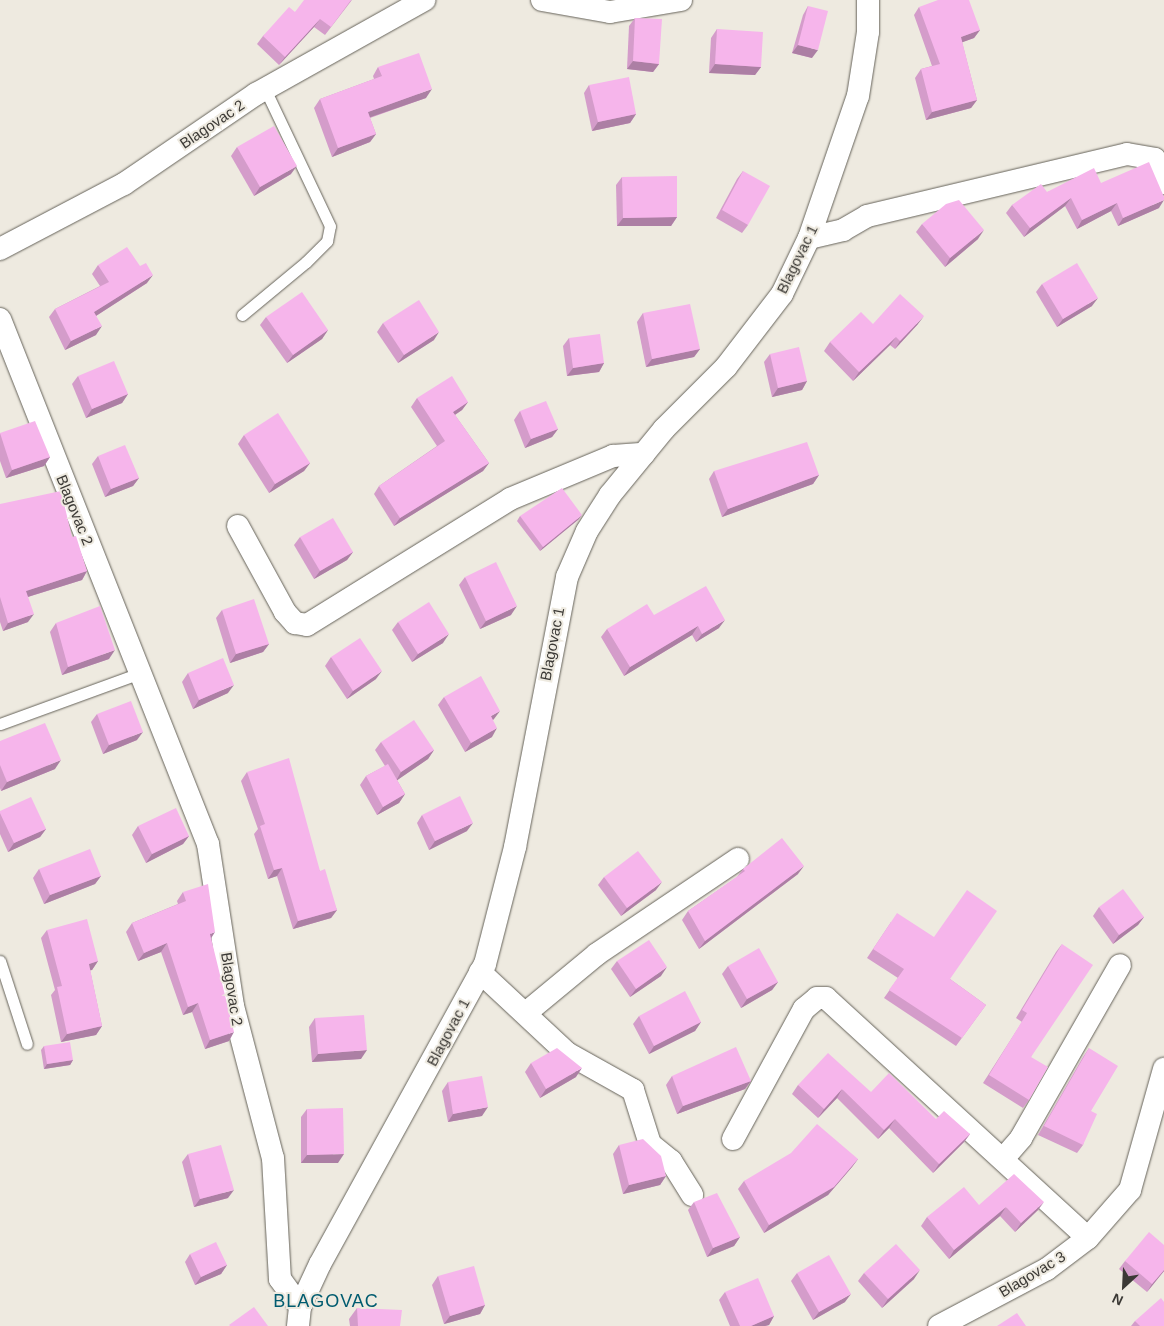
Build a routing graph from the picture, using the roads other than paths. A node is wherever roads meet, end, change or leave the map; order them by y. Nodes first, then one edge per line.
1 (424, 0) edge
2 (542, 0) edge
3 (681, 0) edge
4 (868, 0) edge
5 (265, 88) junction
6 (1159, 159) edge
7 (1164, 183) edge
8 (809, 238) junction
9 (0, 249) edge
10 (242, 316) dead end
11 (0, 319) edge
12 (644, 454) junction
13 (238, 526) dead end
14 (140, 673) junction
15 (0, 724) edge
16 (738, 859) dead end
17 (0, 961) edge
18 (1120, 965) dead end
19 (480, 972) junction
20 (527, 1012) junction
21 (27, 1044) dead end
22 (1164, 1069) edge
23 (733, 1139) dead end
24 (1003, 1159) junction
25 (692, 1195) dead end
26 (1088, 1238) junction
27 (299, 1317) edge
28 (939, 1326) edge

1 - 5 street, Blagovac 2
2 - 3 street
4 - 8 street, Blagovac 1
5 - 9 street, Blagovac 2
5 - 10 lane
6 - 7 street
6 - 8 street
8 - 12 street, Blagovac 1
11 - 14 street, Blagovac 2
12 - 13 street
12 - 19 street, Blagovac 1
14 - 15 lane
14 - 27 street, Blagovac 2
16 - 20 street
17 - 21 lane
18 - 24 street
19 - 20 street
19 - 27 street, Blagovac 1
20 - 25 street
22 - 26 street, Blagovac 3
23 - 24 street
24 - 26 street
26 - 28 street, Blagovac 3

